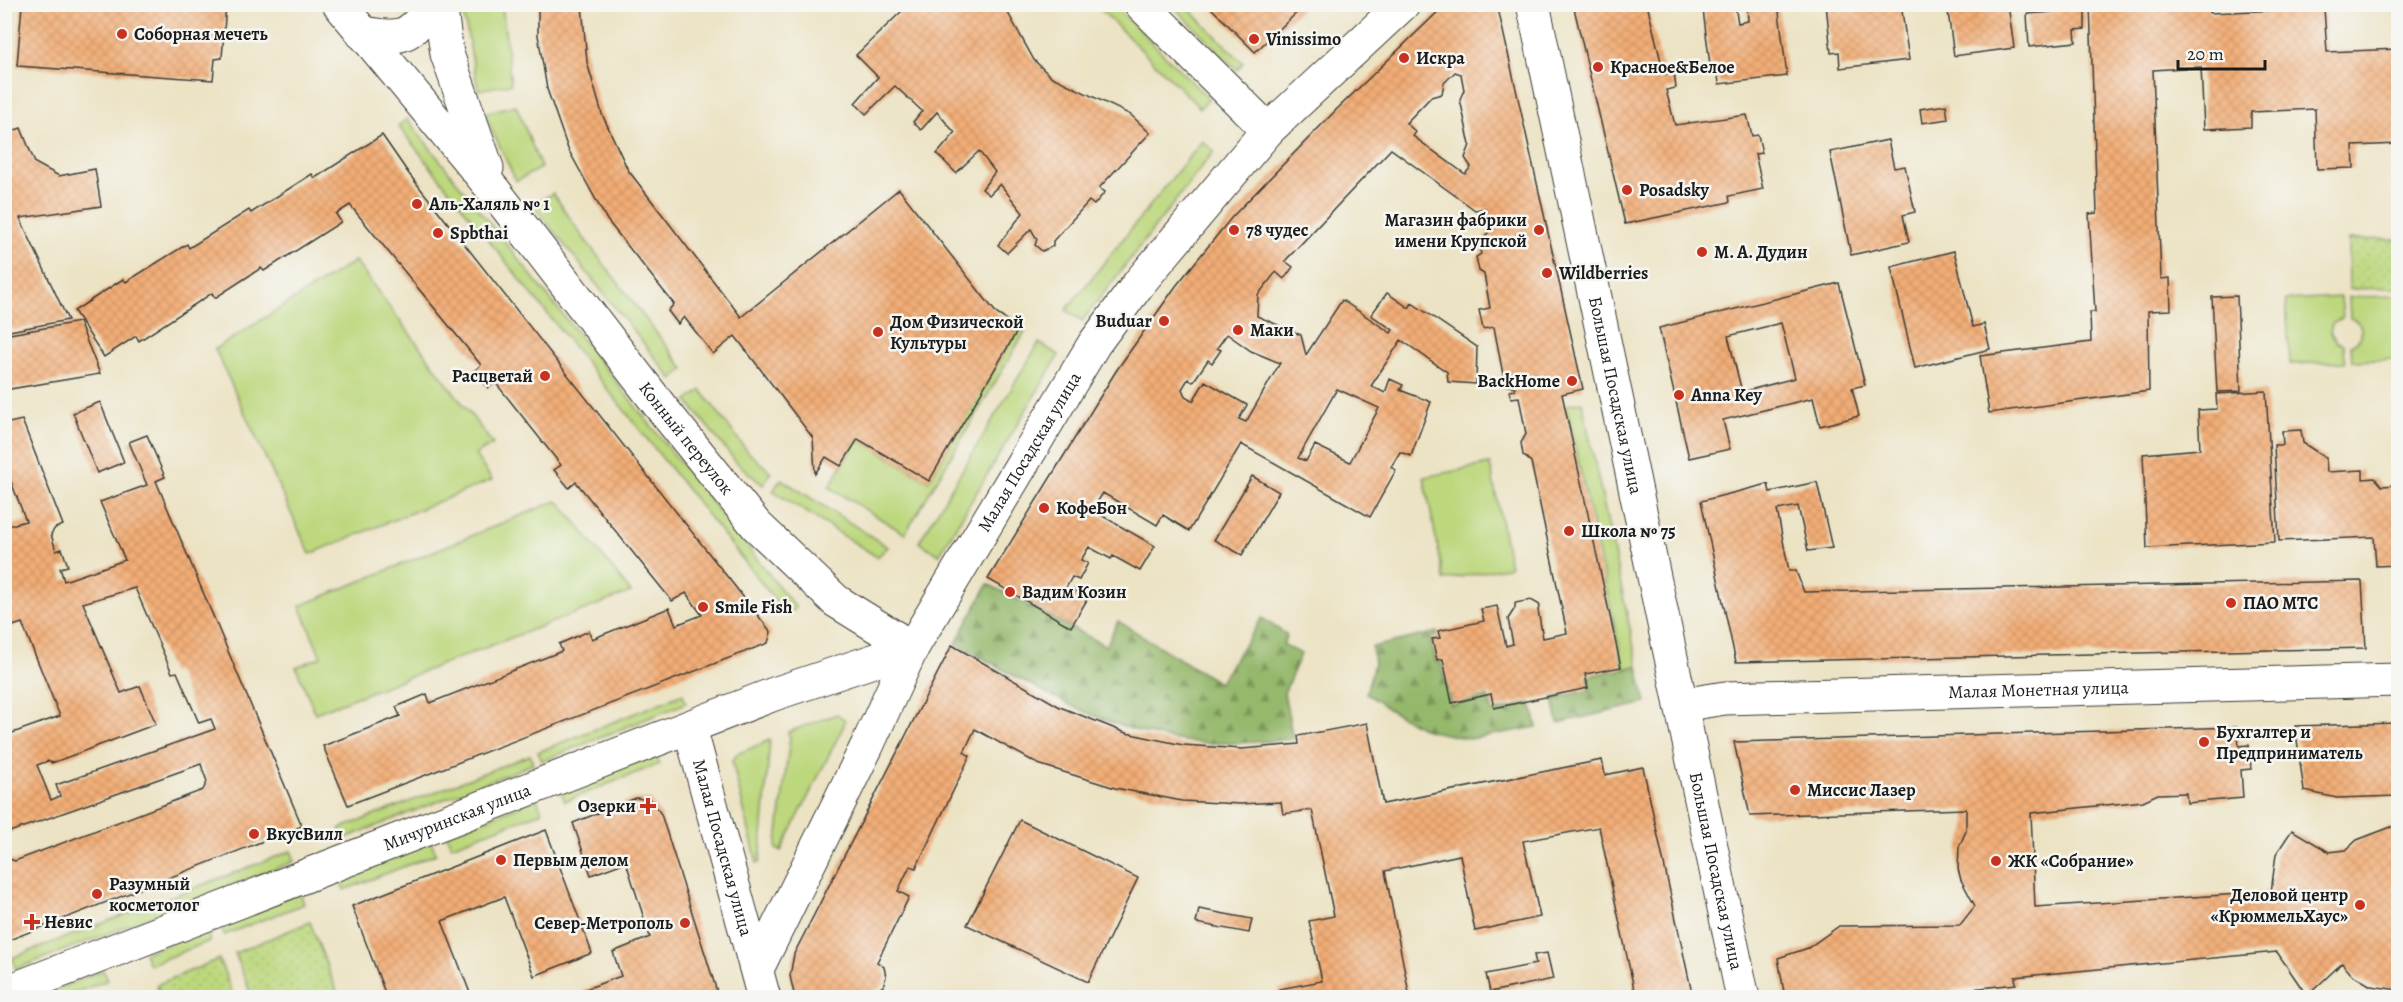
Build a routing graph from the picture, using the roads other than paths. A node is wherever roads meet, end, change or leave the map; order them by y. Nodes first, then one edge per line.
1 (339, 4) edge
2 (434, 4) edge
3 (440, 4) edge
4 (1141, 4) edge
5 (1403, 4) edge
6 (1533, 4) edge
7 (362, 33) junction
8 (1268, 130) junction
9 (496, 193) junction
10 (912, 648) junction
11 (2398, 680) edge
12 (1681, 705) junction
13 (690, 728) junction
14 (761, 983) edge
15 (4, 993) edge
16 (1743, 998) edge

1 - 7 street, Конный переулок
2 - 7 street
3 - 9 street, Конный переулок
4 - 8 street
5 - 8 street, Малая Посадская улица
6 - 12 street, Большая Посадская улица
7 - 9 street, Конный переулок
8 - 10 street, Малая Посадская улица
9 - 10 street, Конный переулок
10 - 13 street, Мичуринская улица
10 - 14 street, Малая Посадская улица
11 - 12 street, Малая Монетная улица
12 - 16 street, Большая Посадская улица
13 - 14 street, Малая Посадская улица
13 - 15 street, Мичуринская улица

